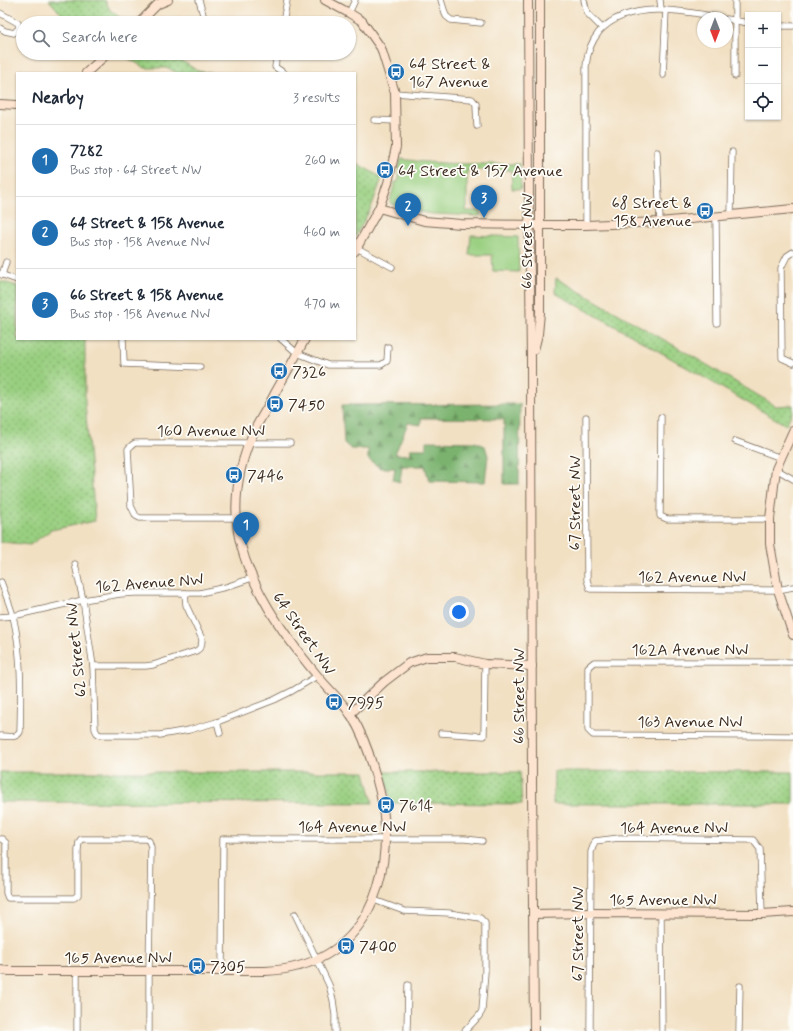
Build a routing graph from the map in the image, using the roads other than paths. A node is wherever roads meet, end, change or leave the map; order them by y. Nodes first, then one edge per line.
1 (168, 0) edge
2 (198, 0) edge
3 (288, 0) edge
4 (325, 0) edge
5 (355, 0) edge
6 (441, 0) edge
7 (528, 0) edge
8 (584, 0) edge
9 (660, 0) edge
10 (735, 0) edge
11 (157, 2) edge
12 (540, 2) edge
13 (664, 9) junction
14 (0, 13) edge
15 (348, 13) junction
16 (697, 14) edge
17 (145, 16) edge
18 (203, 16) edge
19 (285, 16) edge
20 (353, 16) edge
21 (356, 18) edge
22 (735, 21) junction
23 (16, 22) edge
24 (481, 23) dead end
25 (745, 23) edge
26 (781, 26) edge
27 (793, 26) edge
28 (0, 28) edge
29 (602, 28) junction
30 (16, 31) edge
31 (100, 60) edge
32 (276, 60) edge
33 (87, 72) edge
34 (282, 72) edge
35 (663, 76) dead end
36 (735, 76) dead end
37 (395, 93) junction
38 (0, 104) edge
39 (16, 105) edge
40 (374, 120) dead end
41 (396, 121) junction
42 (477, 126) dead end
43 (657, 152) dead end
44 (732, 152) dead end
45 (379, 208) junction
46 (793, 209) edge
47 (731, 215) junction
48 (716, 217) junction
49 (660, 222) junction
50 (530, 225) junction
51 (540, 225) junction
52 (586, 225) junction
53 (356, 250) edge
54 (793, 252) edge
55 (6, 262) dead end
56 (392, 267) dead end
57 (1, 274) edge
58 (16, 280) edge
59 (717, 323) dead end
60 (123, 340) edge
61 (282, 340) edge
62 (304, 340) edge
63 (388, 347) dead end
64 (297, 353) junction
65 (531, 360) junction
66 (793, 363) edge
67 (200, 367) dead end
68 (586, 417) dead end
69 (661, 417) dead end
70 (793, 431) edge
71 (735, 441) dead end
72 (249, 443) junction
73 (290, 443) dead end
74 (781, 458) junction
75 (776, 469) junction
76 (793, 479) edge
77 (237, 518) junction
78 (770, 519) junction
79 (75, 564) dead end
80 (252, 578) junction
81 (1, 582) dead end
82 (793, 587) edge
83 (590, 588) joint
84 (778, 590) junction
85 (184, 593) junction
86 (83, 600) junction
87 (13, 616) junction
88 (0, 617) edge
89 (793, 635) edge
90 (793, 662) edge
91 (485, 664) junction
92 (93, 666) junction
93 (532, 666) junction
94 (317, 676) junction
95 (350, 714) junction
96 (217, 722) junction
97 (588, 730) joint
98 (220, 733) dead end
99 (441, 733) dead end
100 (0, 736) edge
101 (793, 736) edge
102 (1, 839) edge
103 (384, 839) junction
104 (482, 841) dead end
105 (595, 842) joint
106 (374, 900) junction
107 (793, 912) edge
108 (590, 913) junction
109 (661, 913) junction
110 (295, 914) dead end
111 (533, 914) junction
112 (762, 914) junction
113 (348, 939) joint
114 (317, 960) junction
115 (0, 970) edge
116 (77, 971) junction
117 (222, 971) junction
118 (149, 972) junction
119 (408, 985) dead end
120 (740, 986) dead end
121 (591, 1030) edge
122 (77, 1031) edge
123 (149, 1031) edge
124 (335, 1031) edge
125 (407, 1031) edge
126 (465, 1031) edge
127 (534, 1031) edge
128 (662, 1031) edge
129 (738, 1031) edge

1 - 11 street
2 - 18 street
3 - 19 street
4 - 15 street
5 - 15 street
6 - 24 street
7 - 50 street, 66 Street NW
8 - 29 street
9 - 13 street
10 - 22 street
11 - 17 street
12 - 51 street, 66 Street NW
13 - 16 street
13 - 29 street
13 - 35 street
14 - 23 street
15 - 20 street
21 - 37 street
22 - 25 street
22 - 36 street
26 - 27 street
28 - 30 street
29 - 52 street
31 - 33 street
32 - 34 street
37 - 41 street
37 - 42 street
38 - 39 street
40 - 41 street
41 - 45 street
43 - 49 street
44 - 47 street
45 - 50 street
45 - 53 street
46 - 47 street
47 - 48 street
48 - 49 street
48 - 59 street
49 - 52 street
50 - 51 street
50 - 65 street, 66 Street NW
51 - 52 street
51 - 65 street, 66 Street NW
53 - 56 street
54 - 66 street
55 - 57 street
57 - 58 street
60 - 67 street
61 - 64 street
62 - 64 street, 64 Street NW
63 - 64 street
64 - 72 street, 64 Street NW
65 - 93 street, 66 Street NW
68 - 83 street, 67 Street NW
69 - 78 street
70 - 74 street
71 - 74 street
72 - 73 street, 160 Avenue NW
72 - 77 street, 64 Street NW
72 - 77 street, 160 Avenue NW
74 - 75 street
75 - 76 street
75 - 78 street
77 - 80 street, 64 Street NW
78 - 84 street
79 - 86 street, 62 Street NW
80 - 85 street, 162 Avenue NW
80 - 94 street, 64 Street NW
81 - 87 street
82 - 84 street, 162 Avenue NW
83 - 84 street, 162 Avenue NW
84 - 89 street
85 - 86 street, 162 Avenue NW
85 - 92 street
86 - 87 street, 162 Avenue NW
86 - 92 street, 62 Street NW
87 - 88 street, 162 Avenue NW
87 - 100 street
90 - 97 street, 162A Avenue NW
91 - 93 street
91 - 95 street
91 - 99 street
92 - 96 street, 62 Street NW
93 - 111 street, 66 Street NW
94 - 95 street, 64 Street NW
94 - 96 street
95 - 103 street, 64 Street NW
96 - 98 street
97 - 101 street, 163 Avenue NW
102 - 118 street
103 - 104 street, 164 Avenue NW
103 - 106 street, 64 Street NW
103 - 117 street, 164 Avenue NW
105 - 108 street, 67 Street NW
105 - 112 street, 164 Avenue NW
106 - 113 street, 64 Street NW
106 - 126 street
107 - 112 street, 165 Avenue NW
108 - 109 street, 165 Avenue NW
108 - 111 street, 165 Avenue NW
108 - 121 street, 67 Street NW
109 - 112 street, 165 Avenue NW
109 - 128 street
110 - 114 street
111 - 127 street, 66 Street NW
113 - 114 street, 165 Avenue NW
114 - 117 street, 165 Avenue NW
114 - 124 street
115 - 116 street, 165 Avenue NW
116 - 118 street, 165 Avenue NW
116 - 122 street
117 - 118 street, 165 Avenue NW
118 - 123 street
119 - 125 street
120 - 129 street

